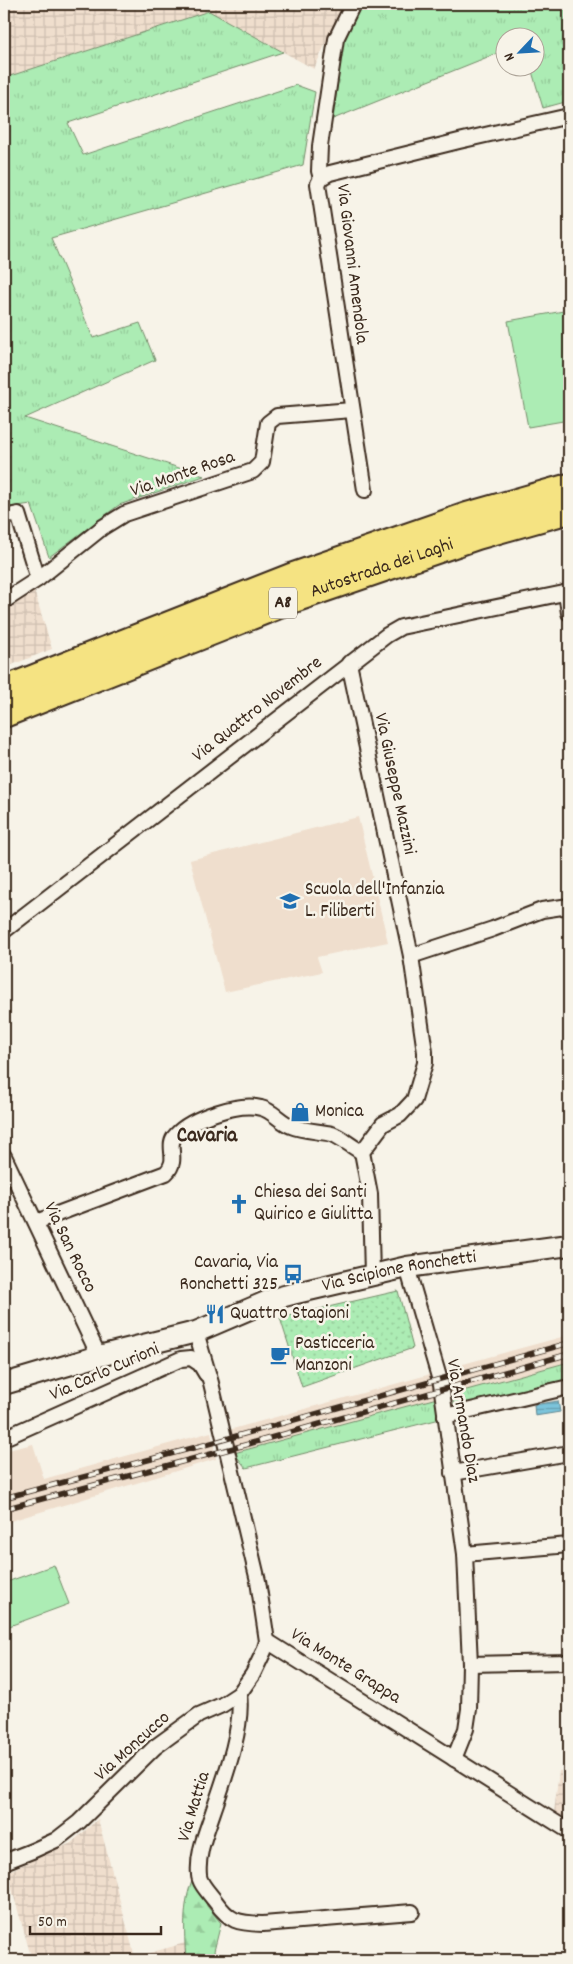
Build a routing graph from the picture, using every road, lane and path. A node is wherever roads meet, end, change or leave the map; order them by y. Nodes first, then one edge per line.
1 (353, 4) edge
2 (569, 116) edge
3 (321, 178) junction
4 (352, 410) junction
5 (569, 487) edge
6 (365, 490) dead end
7 (569, 510) edge
8 (4, 517) edge
9 (38, 579) junction
10 (568, 592) edge
11 (4, 601) edge
12 (569, 613) edge
13 (349, 663) junction
14 (4, 690) edge
15 (4, 714) edge
16 (569, 906) edge
17 (4, 931) edge
18 (411, 956) junction
19 (362, 1152) junction
20 (4, 1156) edge
21 (36, 1222) junction
22 (569, 1245) edge
23 (407, 1266) junction
24 (372, 1276) junction
25 (196, 1332) junction
26 (99, 1356) junction
27 (211, 1383) junction
28 (4, 1384) edge
29 (569, 1387) edge
30 (445, 1416) junction
31 (4, 1438) edge
32 (569, 1453) edge
33 (453, 1473) junction
34 (569, 1545) edge
35 (465, 1554) junction
36 (267, 1641) junction
37 (569, 1662) edge
38 (470, 1664) junction
39 (239, 1694) junction
40 (454, 1759) junction
41 (569, 1831) edge
42 (4, 1862) edge
43 (412, 1912) dead end

1 - 3 street
2 - 3 street, Via Giovanni Amendola
3 - 4 street, Via Giovanni Amendola
4 - 6 street, Via Giovanni Amendola
4 - 9 street, Via Monte Rosa
5 - 14 highway, Autostrada dei Laghi / A8
7 - 15 highway, Autostrada dei Laghi / A8
8 - 9 street
9 - 11 street, Via Monte Rosa
10 - 12 street
10 - 13 street, Via Quattro Novembre
13 - 17 street, Via Quattro Novembre
13 - 18 street, Via Giuseppe Mazzini
16 - 18 street
18 - 19 street, Via Giuseppe Mazzini
19 - 21 street
19 - 24 street
20 - 21 street, Via San Rocco
21 - 26 street, Via San Rocco
22 - 23 main road, Via Scipione Ronchetti
23 - 24 main road, Via Scipione Ronchetti
23 - 30 street, Via Armando Diaz
24 - 25 main road, Via Scipione Ronchetti
25 - 26 main road, Via Scipione Ronchetti
25 - 27 street, Via Monte Grappa
26 - 28 main road, Via Scipione Ronchetti
27 - 31 street, Via Carlo Curioni
27 - 36 street, Via Monte Grappa
29 - 30 street
30 - 33 street, Via Armando Diaz
32 - 33 street
33 - 35 street, Via Armando Diaz
34 - 35 street
35 - 38 street, Via Armando Diaz
36 - 39 street, Via Moncucco
36 - 40 street, Via Monte Grappa
37 - 38 street
38 - 40 street, Via Armando Diaz
39 - 42 street, Via Moncucco
39 - 43 street, Via Mattia
40 - 41 street, Via Monte Grappa

